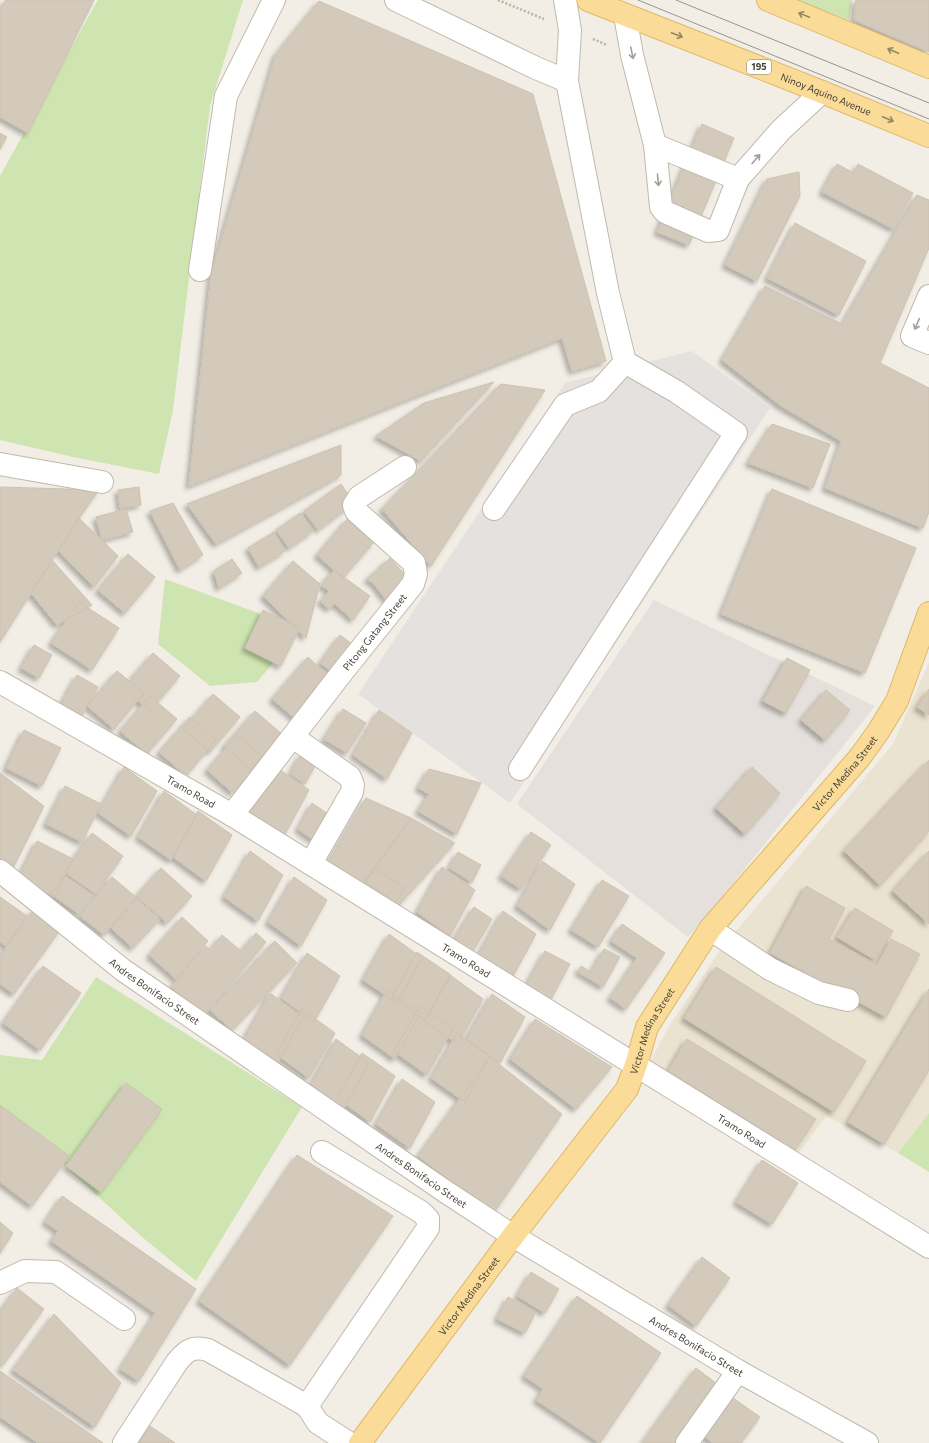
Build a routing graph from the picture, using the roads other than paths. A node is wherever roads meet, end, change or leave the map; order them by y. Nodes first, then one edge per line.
1 (274, 0) edge
2 (396, 0) edge
3 (565, 0) edge
4 (588, 0) edge
5 (768, 0) edge
6 (625, 15) junction
7 (929, 67) edge
8 (567, 81) junction
9 (822, 92) junction
10 (929, 136) edge
11 (656, 145) junction
12 (738, 179) junction
13 (200, 270) dead end
14 (929, 296) edge
15 (929, 343) edge
16 (625, 362) junction
17 (0, 464) edge
18 (405, 467) dead end
19 (102, 482) dead end
20 (494, 509) dead end
21 (929, 613) edge
22 (0, 682) edge
23 (293, 737) junction
24 (520, 769) dead end
25 (232, 815) junction
26 (311, 863) junction
27 (0, 871) edge
28 (710, 929) junction
29 (848, 1000) dead end
30 (636, 1065) junction
31 (322, 1152) dead end
32 (513, 1236) junction
33 (929, 1247) edge
34 (0, 1283) edge
35 (124, 1319) dead end
36 (738, 1371) junction
37 (307, 1406) junction
38 (124, 1443) edge
39 (349, 1443) edge
40 (360, 1443) edge
41 (688, 1443) edge
42 (867, 1443) edge

1 - 13 street
2 - 8 street
3 - 8 street
4 - 6 main road, Ninoy Aquino Avenue / 195
7 -> 5 main road
6 -> 9 main road, Ninoy Aquino Avenue / 195
6 -> 11 street
8 - 16 street
9 -> 10 main road, Ninoy Aquino Avenue / 195
12 -> 9 street
11 - 12 street
11 -> 12 street
14 -> 15 street
16 - 20 street
16 - 24 street
17 - 19 street
18 - 23 street, Pitong Gatang Street
21 - 28 main road, Victor Medina Street
22 - 25 street, Tramo Road
23 - 25 street, Pitong Gatang Street
23 - 26 street
25 - 26 street, Tramo Road
26 - 30 street, Tramo Road
27 - 32 street, Andres Bonifacio Street
28 - 29 street
28 - 30 main road, Victor Medina Street
30 - 32 main road, Victor Medina Street
30 - 33 street, Tramo Road
31 - 37 street
32 - 36 street, Andres Bonifacio Street
32 - 40 main road, Victor Medina Street
34 - 35 street
36 - 41 street
36 - 42 street, Andres Bonifacio Street
37 - 38 street
37 - 39 street

